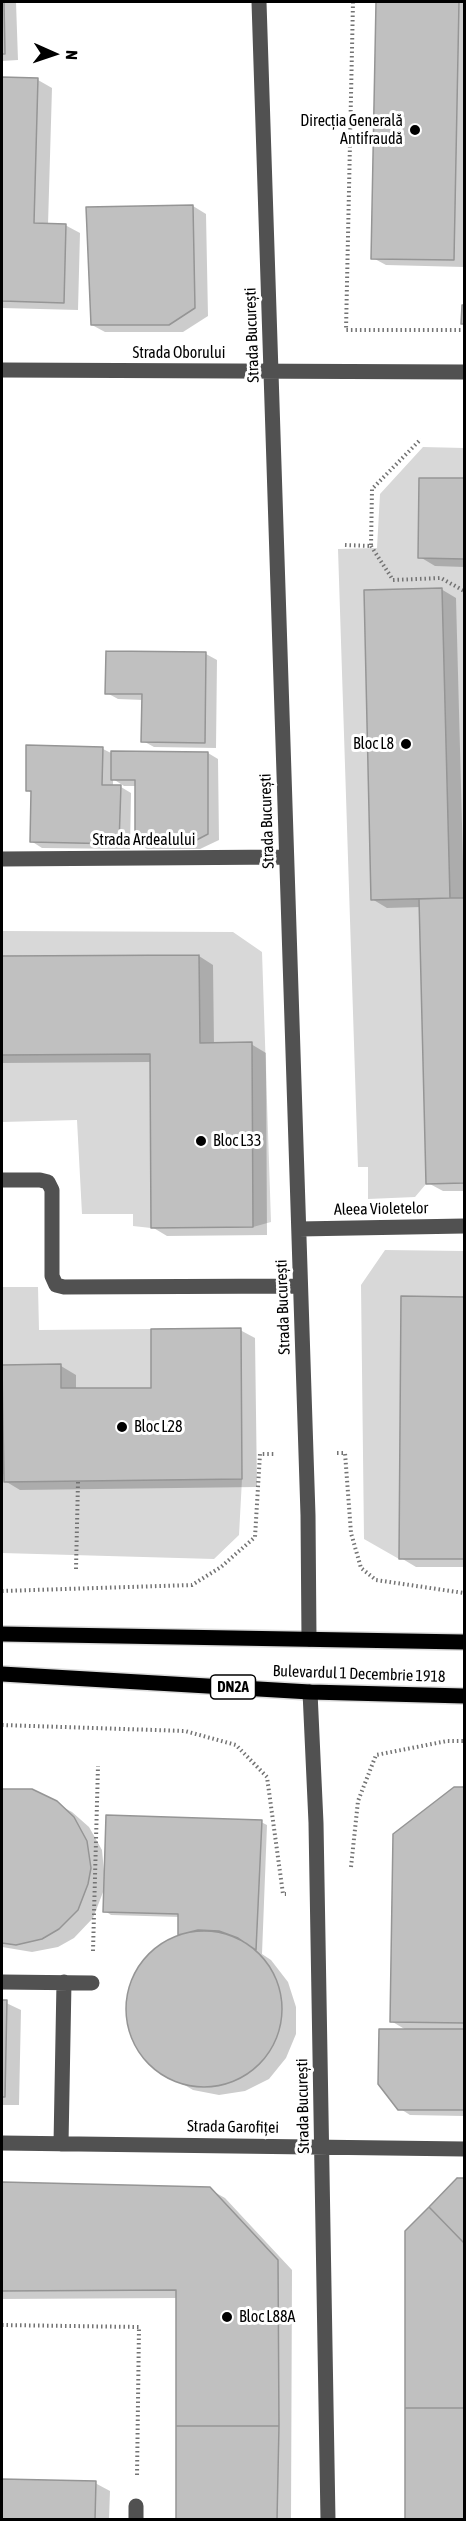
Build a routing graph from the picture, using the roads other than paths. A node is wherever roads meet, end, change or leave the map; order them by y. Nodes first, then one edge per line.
1 (259, 2) edge
2 (2, 370) edge
3 (271, 371) junction
4 (465, 372) edge
5 (286, 857) junction
6 (2, 860) edge
7 (2, 1180) edge
8 (465, 1226) edge
9 (299, 1228) junction
10 (300, 1286) junction
11 (4, 1634) edge
12 (309, 1639) junction
13 (465, 1642) edge
14 (2, 1674) edge
15 (310, 1692) junction
16 (465, 1696) edge
17 (2, 1982) edge
18 (64, 1982) junction
19 (92, 1983) road end
20 (2, 2143) edge
21 (61, 2144) junction
22 (321, 2146) junction
23 (465, 2149) edge
24 (328, 2520) edge

1 - 3 street, Strada București
2 - 3 street, Strada Oborului
3 - 4 street, Strada Oborului
3 - 5 street, Strada București
5 - 6 street, Strada Ardealului
5 - 9 street, Strada București
7 - 10 street
8 - 9 street, Aleea Violetelor
9 - 10 street, Strada București
10 - 12 street, Strada București
11 - 12 main road, Bulevardul 1 Decembrie 1918
12 - 13 main road, Bulevardul 1 Decembrie 1918
14 - 15 main road, Bulevardul 1 Decembrie 1918 / DN2A
15 - 16 main road, Bulevardul 1 Decembrie 1918 / DN2A
15 - 22 street, Strada București
17 - 18 street
18 - 19 street
18 - 21 street
20 - 21 street, Strada Garofiței
21 - 22 street, Strada Garofiței
22 - 23 street, Strada Garofiței
22 - 24 street, Strada București

